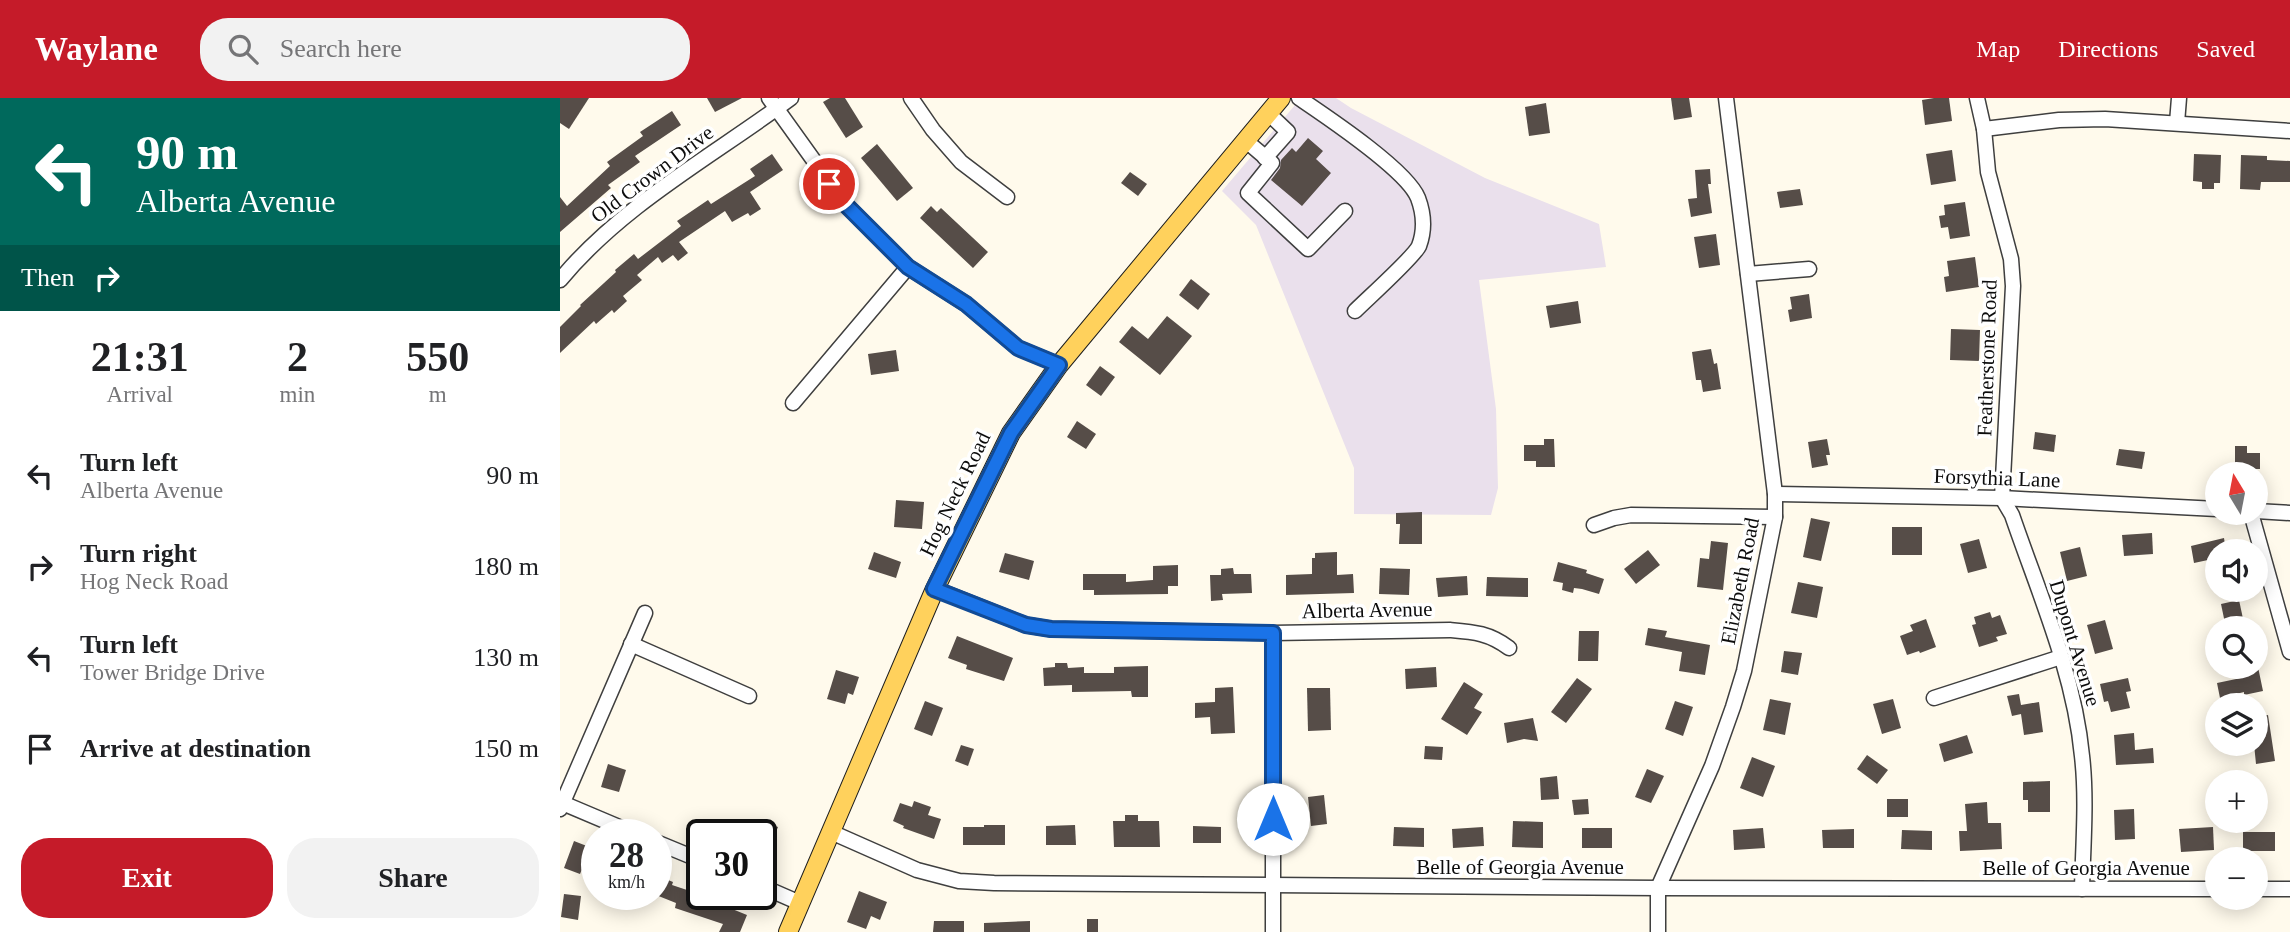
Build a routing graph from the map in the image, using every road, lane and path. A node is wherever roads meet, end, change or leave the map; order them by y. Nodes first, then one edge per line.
1 (791, 98) edge
2 (911, 98) edge
3 (1281, 98) edge
4 (1299, 98) edge
5 (1726, 98) edge
6 (1977, 98) edge
7 (2179, 98) edge
8 (773, 104) edge
9 (1268, 113) junction
10 (2177, 123) junction
11 (1984, 129) junction
12 (2290, 131) edge
13 (1245, 140) junction
14 (1265, 158) junction
15 (1007, 197) dead end
16 (1345, 211) dead end
17 (908, 267) junction
18 (1809, 269) dead end
19 (1748, 274) junction
20 (560, 279) edge
21 (1355, 311) dead end
22 (1059, 365) junction
23 (793, 403) dead end
24 (1775, 494) junction
25 (2002, 498) junction
26 (2205, 508) edge
27 (2268, 512) edge
28 (2290, 513) edge
29 (1775, 517) junction
30 (1594, 525) dead end
31 (2254, 525) edge
32 (934, 589) junction
33 (645, 613) dead end
34 (1273, 633) junction
35 (631, 645) junction
36 (1509, 648) dead end
37 (2290, 652) edge
38 (2061, 657) junction
39 (749, 696) dead end
40 (1934, 698) dead end
41 (561, 805) edge
42 (597, 819) edge
43 (831, 832) junction
44 (1273, 886) junction
45 (1658, 888) junction
46 (2082, 889) junction
47 (2205, 889) edge
48 (2268, 889) edge
49 (2290, 889) edge
50 (777, 893) edge
51 (800, 903) junction
52 (788, 932) edge
53 (1273, 932) edge
54 (1658, 932) edge

1 - 8 street, Old Crown Drive
2 - 15 street
3 - 9 main road, Hog Neck Road
4 - 21 street
5 - 19 street, Elizabeth Road
6 - 11 street, Featherstone Road
7 - 10 street
8 - 17 street
8 - 20 street, Old Crown Drive
9 - 13 main road, Hog Neck Road
9 - 14 street
10 - 11 street
10 - 12 street
11 - 25 street, Featherstone Road
13 - 14 street
13 - 22 main road, Hog Neck Road
14 - 16 street
17 - 22 street
17 - 23 street
18 - 19 street
19 - 24 street, Elizabeth Road
22 - 32 main road, Hog Neck Road
24 - 25 street, Forsythia Lane
24 - 29 street, Elizabeth Road
25 - 26 street, Forsythia Lane
25 - 38 street, Dupont Avenue
27 - 28 street
29 - 30 street
29 - 45 street, Elizabeth Road
31 - 37 street
32 - 34 street, Alberta Avenue
32 - 43 main road, Hog Neck Road
33 - 35 street
34 - 36 street, Alberta Avenue
34 - 44 street
35 - 39 street
35 - 41 street
38 - 40 street
38 - 46 street, Dupont Avenue
41 - 42 street
43 - 44 street, Belle of Georgia Avenue
43 - 51 main road, Hog Neck Road
44 - 45 street, Belle of Georgia Avenue
44 - 53 street
45 - 46 street, Belle of Georgia Avenue
45 - 54 street, Elizabeth Road
46 - 47 street, Belle of Georgia Avenue
48 - 49 street
50 - 51 street
51 - 52 main road, Hog Neck Road

